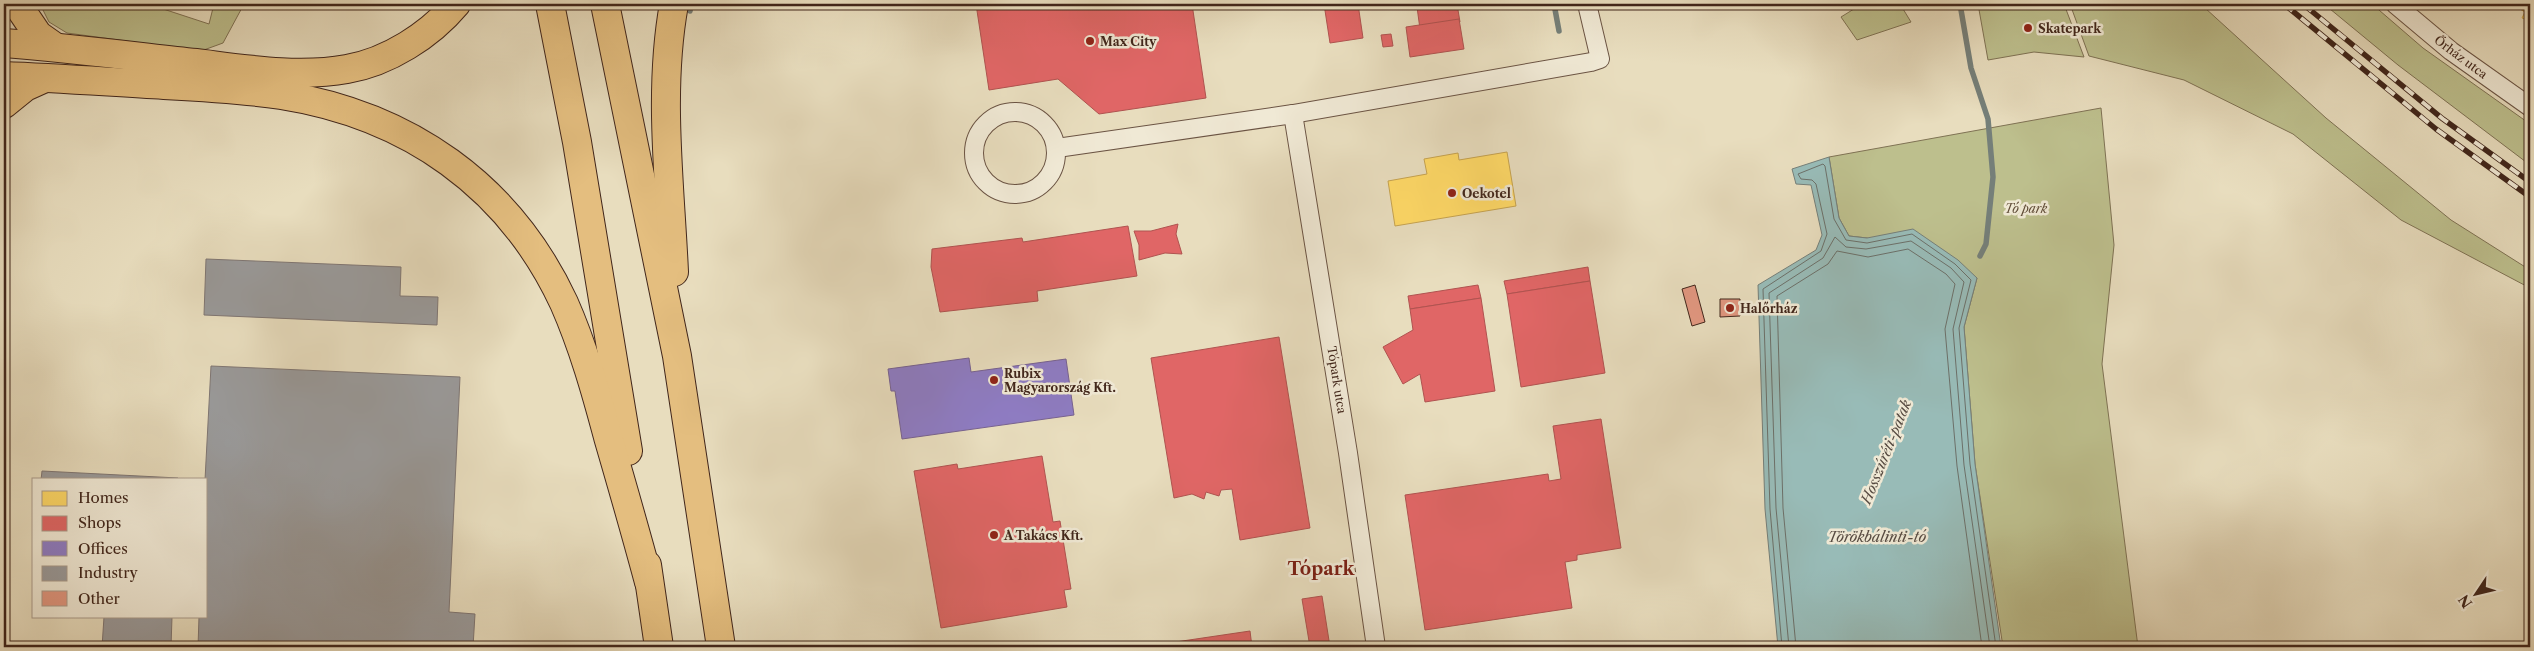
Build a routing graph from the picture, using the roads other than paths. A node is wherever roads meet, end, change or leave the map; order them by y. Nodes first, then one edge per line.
1 (17, 4) edge
2 (456, 4) edge
3 (550, 4) edge
4 (605, 4) edge
5 (674, 4) edge
6 (1587, 4) edge
7 (2395, 4) edge
8 (4, 43) edge
9 (55, 47) junction
10 (4, 76) edge
11 (45, 78) junction
12 (4, 104) edge
13 (2530, 107) edge
14 (1294, 114) junction
15 (1057, 148) junction
16 (677, 356) junction
17 (650, 582) junction
18 (659, 647) edge
19 (721, 647) edge
20 (1376, 647) edge

1 - 9 highway
2 - 9 highway
3 - 17 highway
4 - 16 highway
5 - 16 highway
6 - 14 street
7 - 13 street, Őrház utca
8 - 9 highway
10 - 11 highway
11 - 12 highway
11 - 17 highway
14 - 15 street
14 - 20 street, Tópark utca
15 - 15 street
16 - 19 highway
17 - 18 highway

